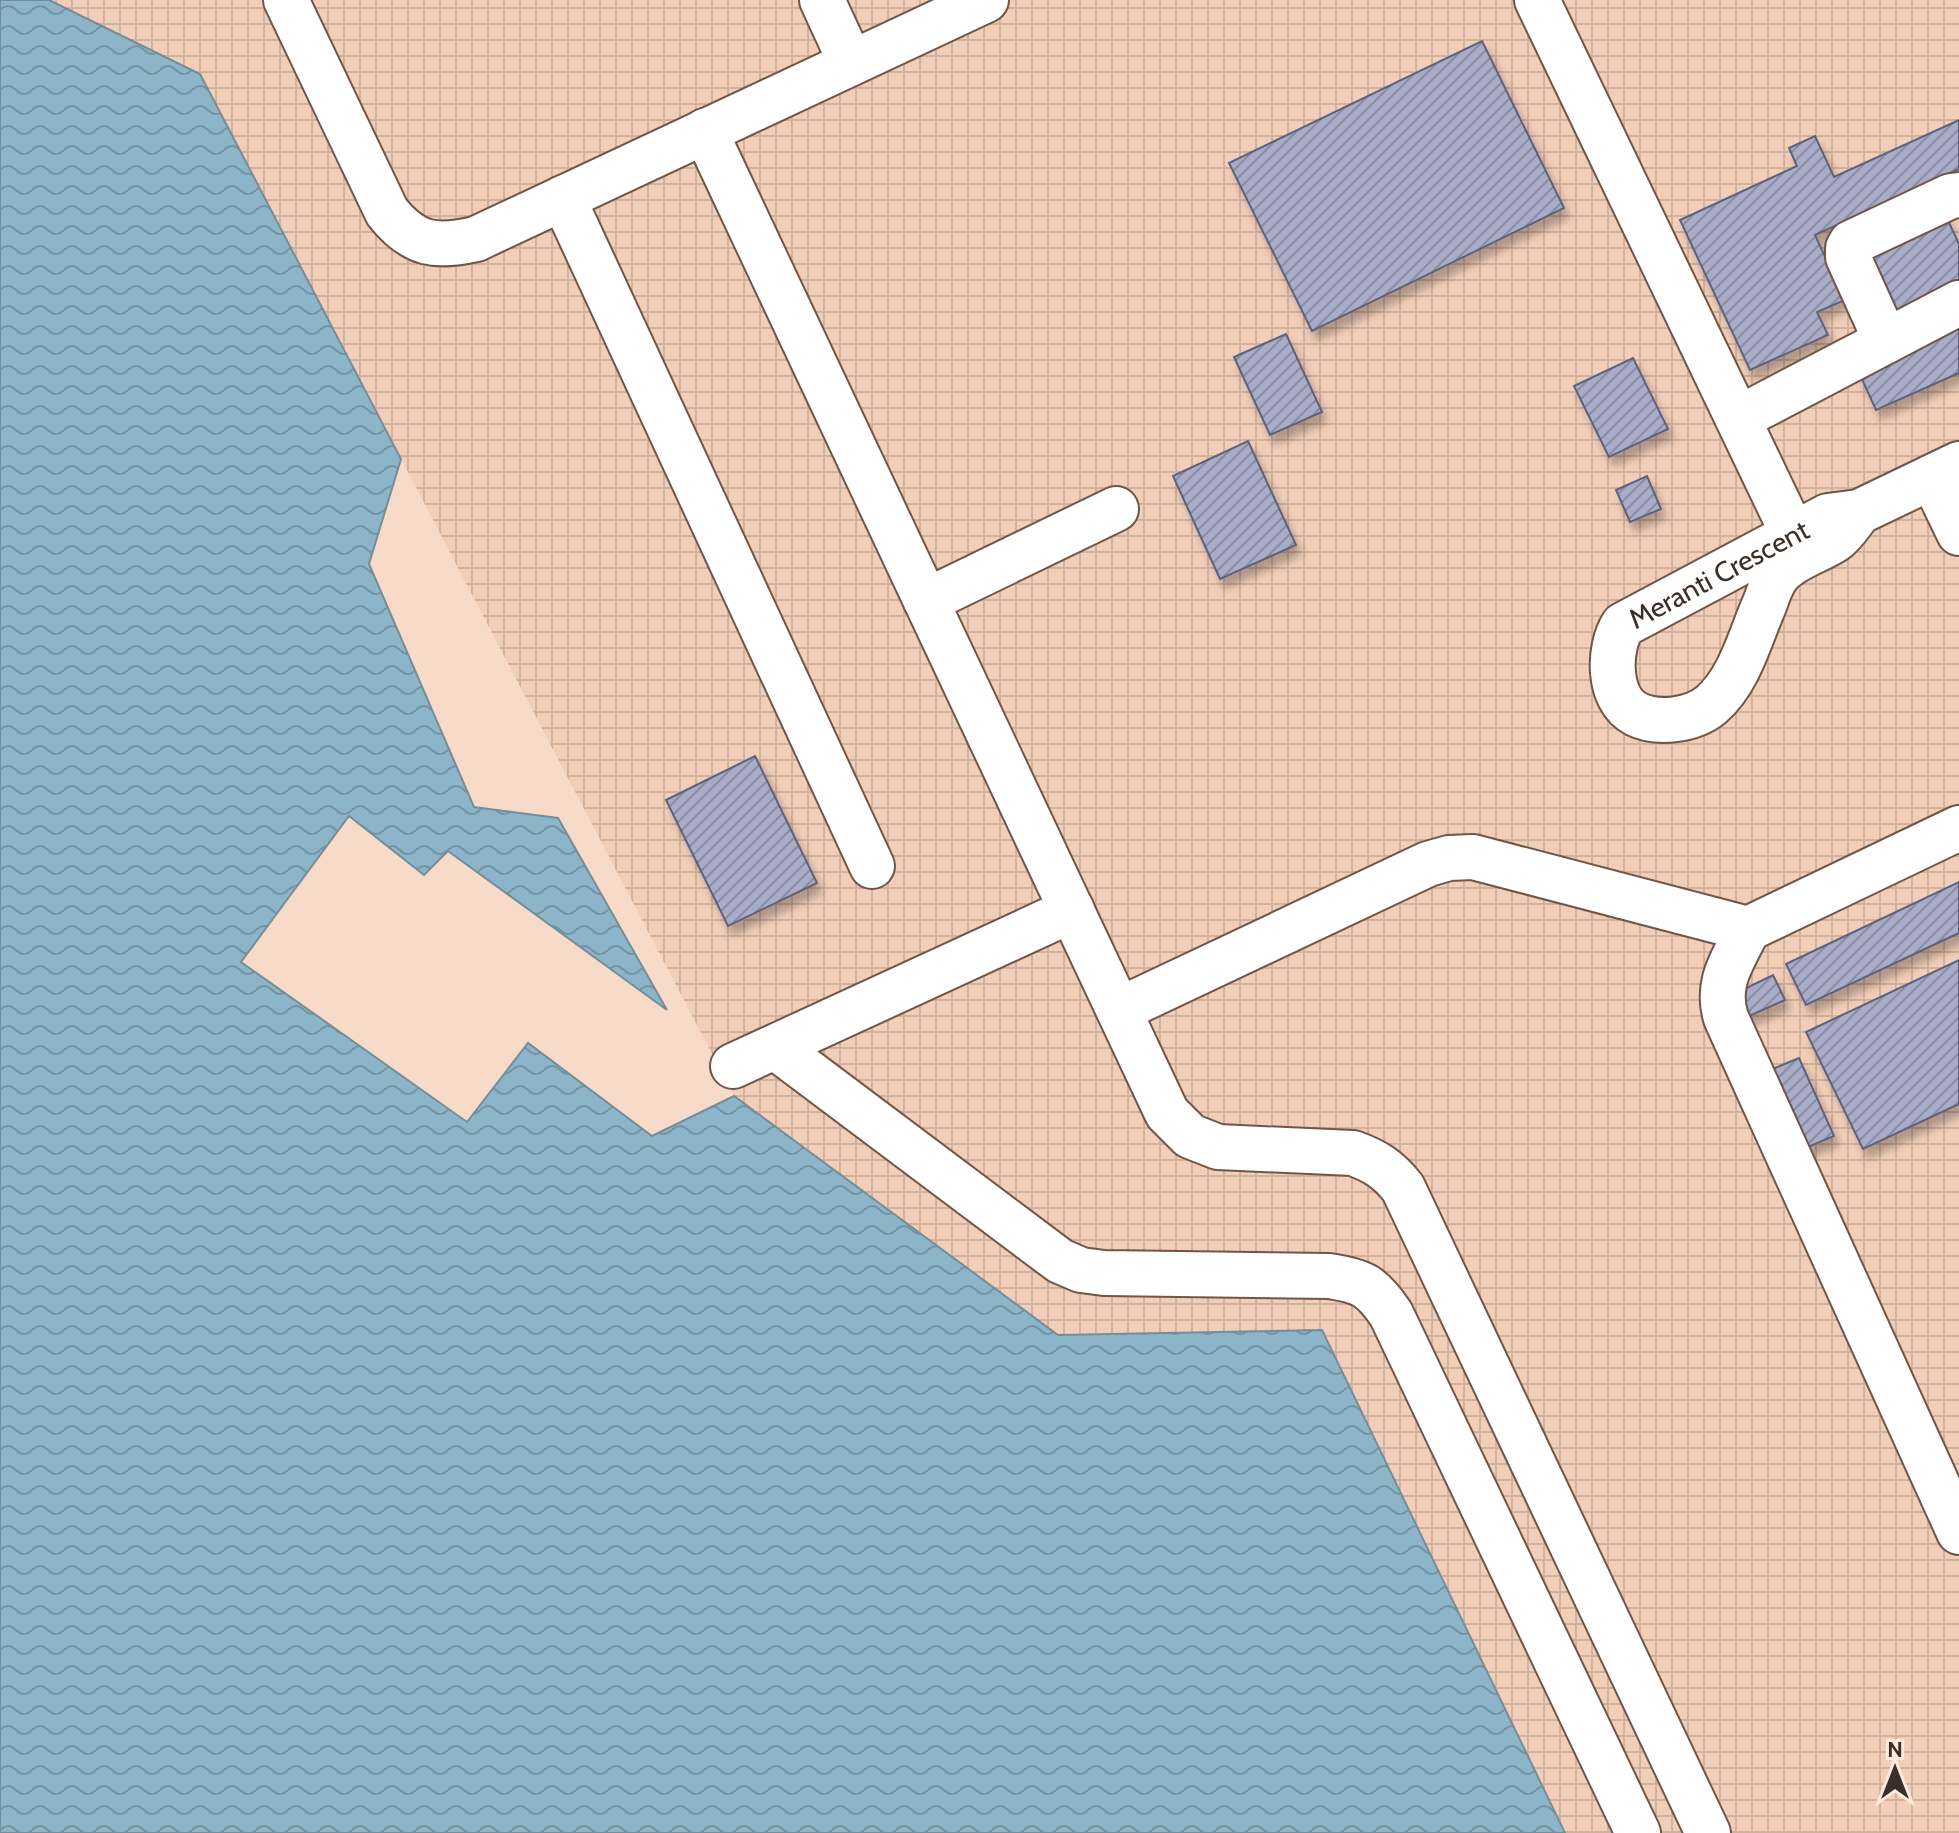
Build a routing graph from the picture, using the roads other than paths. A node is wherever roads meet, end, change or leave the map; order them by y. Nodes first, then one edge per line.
1 (286, 0) edge
2 (822, 0) edge
3 (986, 0) edge
4 (1537, 0) edge
5 (851, 63) junction
6 (705, 131) junction
7 (1959, 195) edge
8 (563, 198) junction
9 (1959, 303) edge
10 (1886, 341) junction
11 (1739, 418) junction
12 (1945, 470) edge
13 (1116, 509) dead end
14 (1859, 512) junction
15 (1959, 533) edge
16 (1793, 534) junction
17 (926, 601) junction
18 (1959, 828) edge
19 (872, 866) dead end
20 (1072, 910) junction
21 (1748, 929) junction
22 (1119, 1010) junction
23 (775, 1047) junction
24 (733, 1066) dead end
25 (1959, 1532) edge
26 (1638, 1833) edge
27 (1708, 1833) edge

1 - 8 street
2 - 5 street
3 - 5 street
4 - 11 street
5 - 6 street
6 - 8 street
6 - 17 street
7 - 10 street
8 - 19 street
9 - 10 street
10 - 11 street
11 - 16 street
12 - 14 street, Meranti Crescent
12 - 15 street
13 - 17 street
14 - 16 street, Meranti Crescent
14 - 16 street, Meranti Crescent
17 - 20 street
18 - 21 street
20 - 22 street
20 - 23 street
21 - 22 street
21 - 25 street
22 - 27 street
23 - 24 street
23 - 26 street

